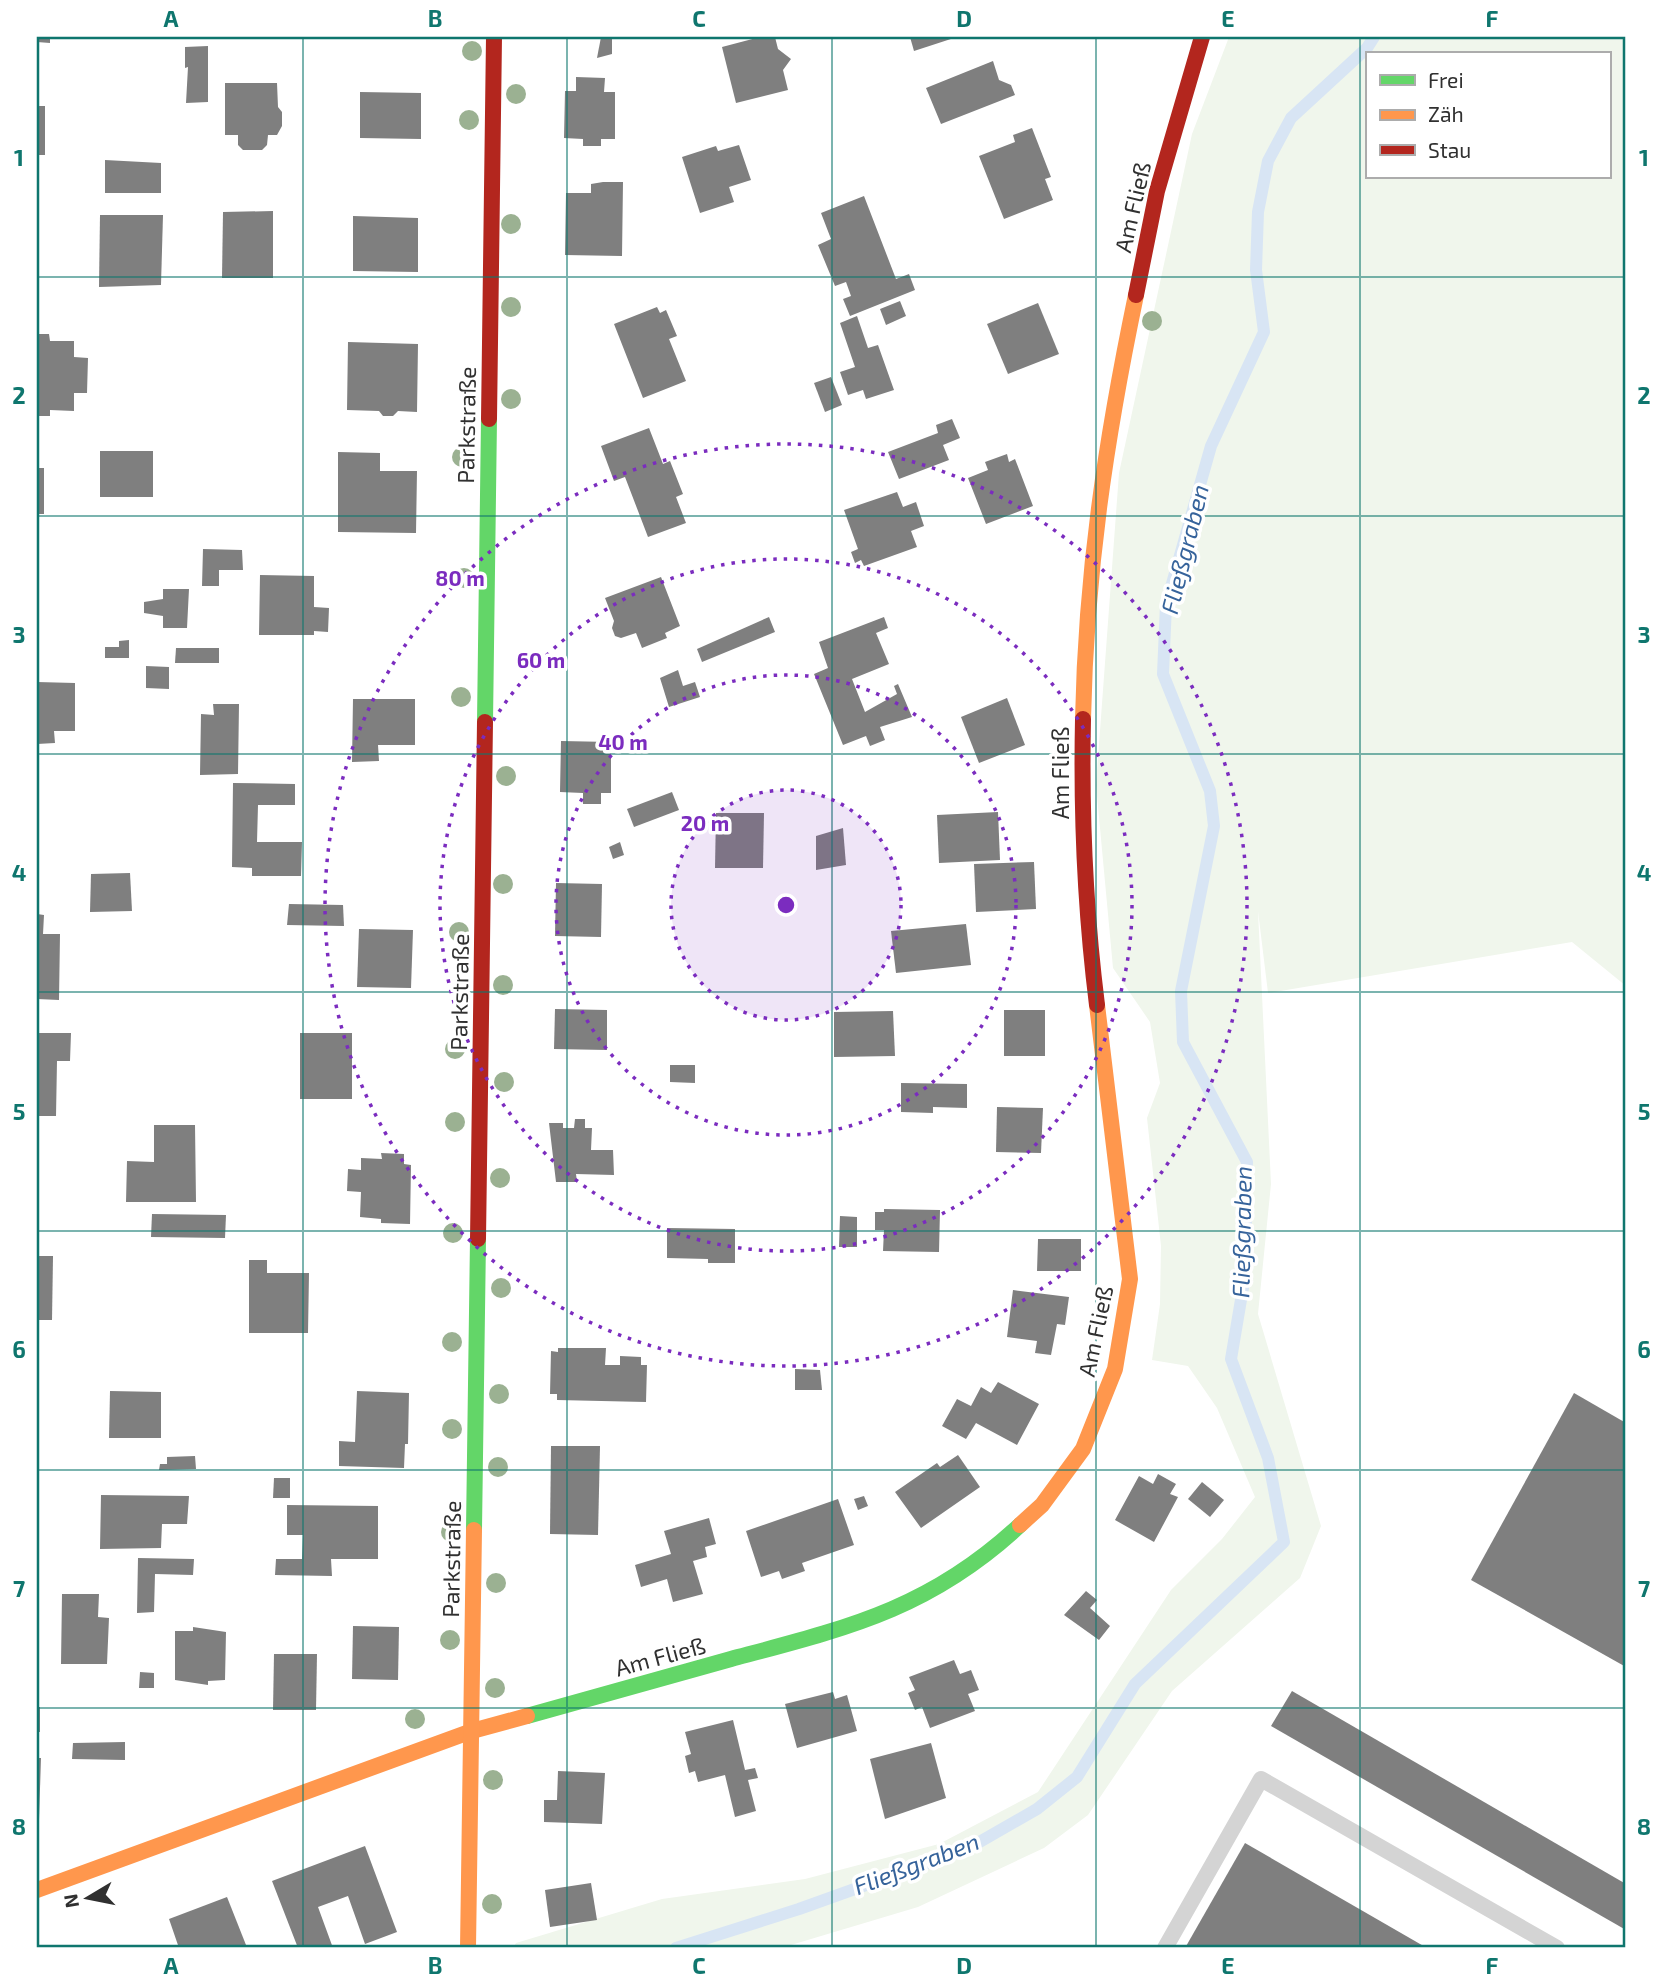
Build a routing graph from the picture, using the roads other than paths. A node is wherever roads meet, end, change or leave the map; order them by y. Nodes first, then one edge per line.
1 (494, 37) edge
2 (1202, 37) edge
3 (472, 1731) junction
4 (37, 1890) edge
5 (468, 1948) edge
6 (1165, 1948) edge
7 (1557, 1948) edge

1 - 3 street, Parkstraße
2 - 3 street, Am Fließ
3 - 4 street, Am Fließ
3 - 5 street, Parkstraße
6 - 7 lane

